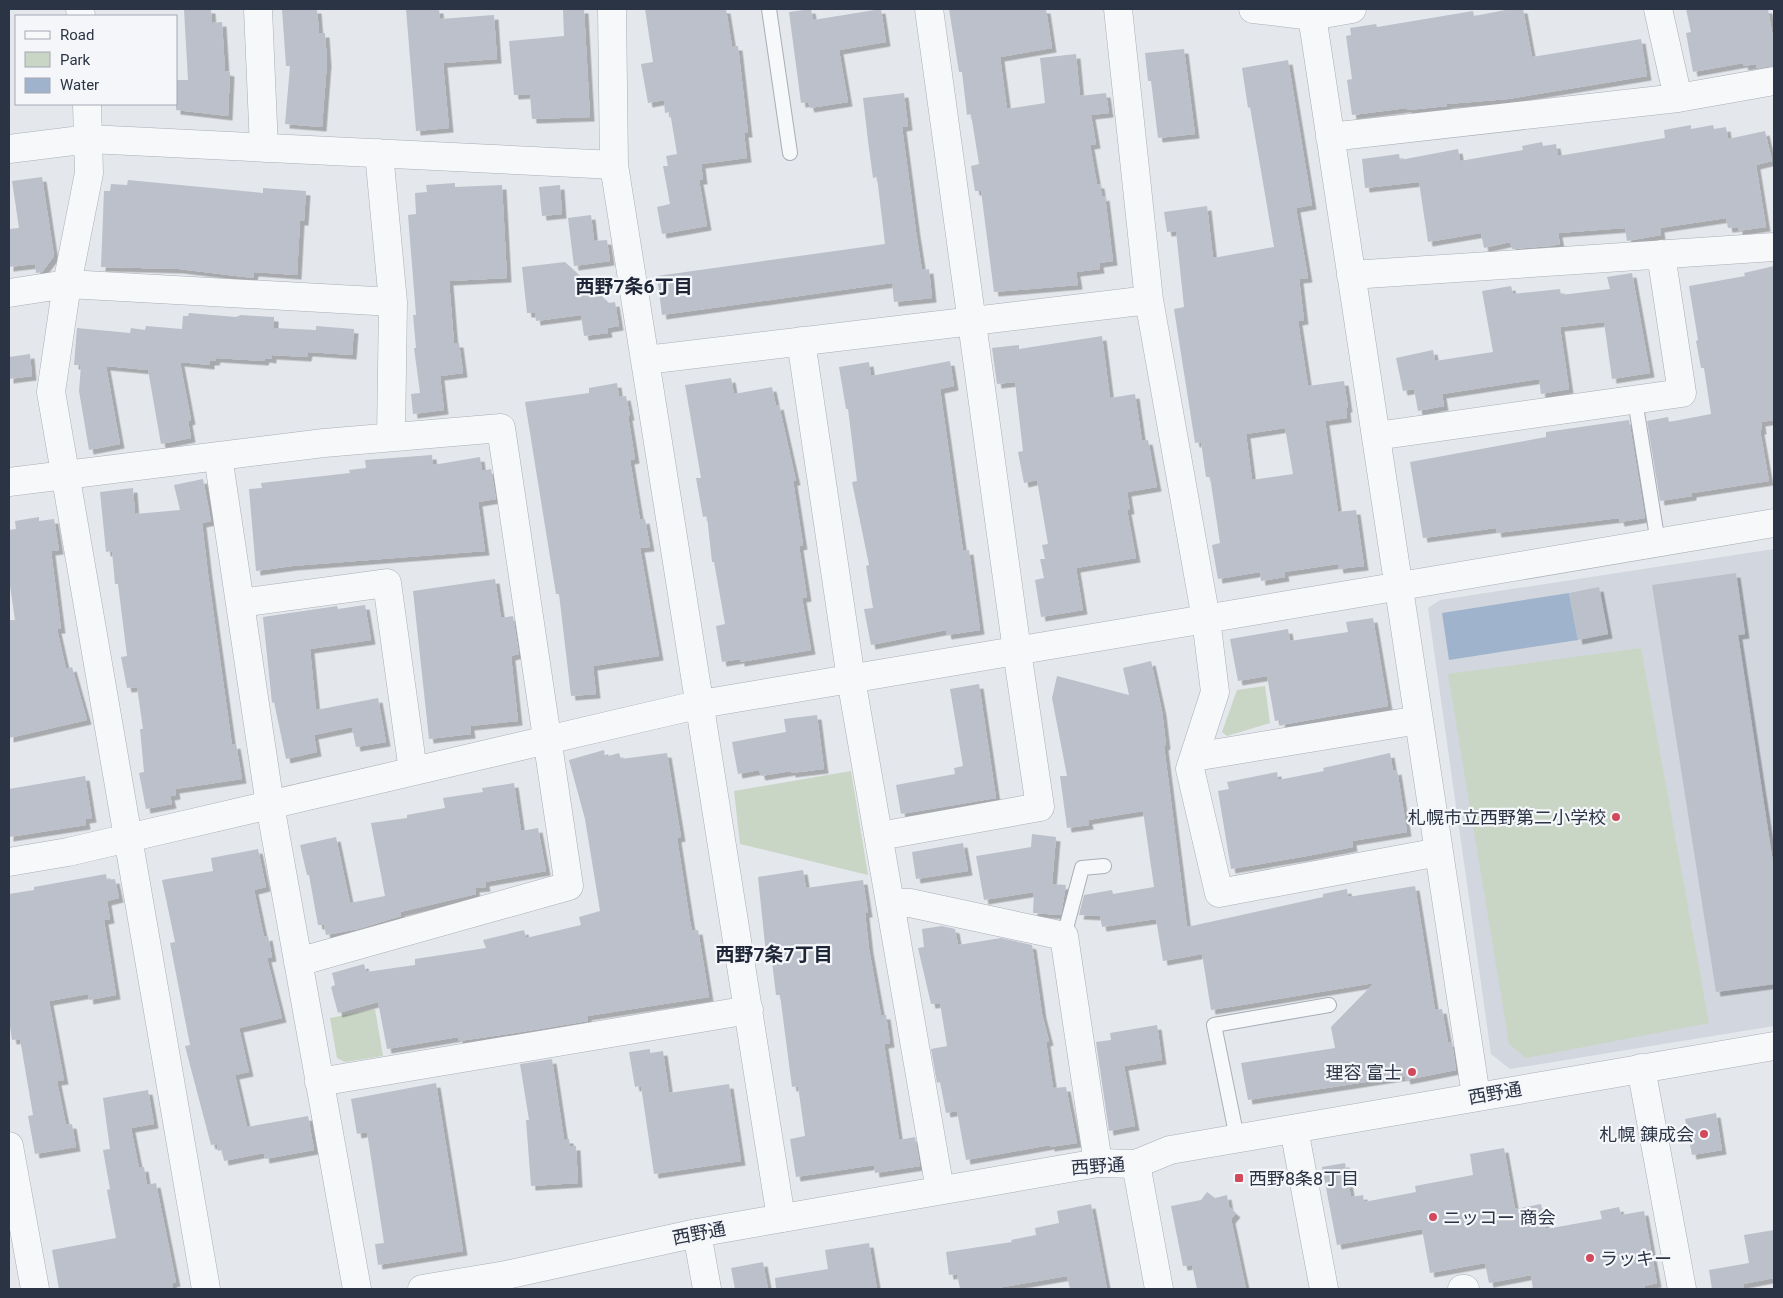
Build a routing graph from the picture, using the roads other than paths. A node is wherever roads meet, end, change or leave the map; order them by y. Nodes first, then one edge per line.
1 (258, 9) edge
2 (612, 9) edge
3 (769, 9) edge
4 (929, 9) edge
5 (1118, 9) edge
6 (1253, 9) edge
7 (1352, 9) edge
8 (1658, 9) edge
9 (1311, 12) edge
10 (1774, 81) edge
11 (1678, 98) junction
12 (87, 105) edge
13 (1330, 137) junction
14 (89, 139) junction
15 (264, 148) junction
16 (9, 149) edge
17 (379, 153) junction
18 (790, 153) dead end
19 (614, 165) junction
20 (1774, 247) edge
21 (1660, 254) junction
22 (1351, 275) junction
23 (67, 284) junction
24 (9, 293) edge
25 (1148, 300) junction
26 (393, 302) junction
27 (973, 321) junction
28 (801, 342) junction
29 (646, 360) junction
30 (1636, 400) junction
31 (1376, 436) junction
32 (391, 437) junction
33 (218, 456) junction
34 (66, 475) junction
35 (9, 482) edge
36 (1774, 523) edge
37 (1658, 543) junction
38 (1399, 586) junction
39 (240, 603) junction
40 (1206, 619) junction
41 (1017, 651) junction
42 (851, 679) junction
43 (701, 704) junction
44 (1419, 720) junction
45 (548, 740) junction
46 (1194, 757) junction
47 (413, 771) junction
48 (270, 804) junction
49 (880, 836) junction
50 (129, 838) junction
51 (1439, 852) junction
52 (9, 862) edge
53 (1104, 866) dead end
54 (892, 903) junction
55 (1064, 936) junction
56 (298, 962) junction
57 (1329, 1005) dead end
58 (749, 1010) junction
59 (1774, 1046) edge
60 (1641, 1068) junction
61 (319, 1082) junction
62 (1476, 1096) junction
63 (1294, 1129) junction
64 (1238, 1138) junction
65 (9, 1146) edge
66 (1098, 1162) junction
67 (1136, 1164) junction
68 (940, 1190) junction
69 (781, 1218) junction
70 (697, 1233) junction
71 (507, 1282) edge
72 (35, 1289) edge
73 (206, 1289) edge
74 (357, 1289) edge
75 (422, 1289) edge
76 (707, 1289) edge
77 (1159, 1289) edge
78 (1324, 1289) edge
79 (1682, 1289) edge

1 - 15 street
2 - 19 street
3 - 18 lane
4 - 27 street
5 - 25 street
6 - 9 street
7 - 9 street
8 - 11 street
9 - 13 street
10 - 11 street
11 - 13 street
12 - 14 street
13 - 22 street
14 - 15 street
14 - 16 street
14 - 23 street
15 - 17 street
17 - 19 street
17 - 26 street
19 - 29 street
20 - 21 street
21 - 22 street
21 - 30 street
22 - 31 street
23 - 24 street
23 - 26 street
23 - 34 street
25 - 27 street
25 - 40 street
26 - 32 street
27 - 28 street
27 - 41 street
28 - 29 street
28 - 42 street
29 - 43 street
30 - 31 street
30 - 37 lane
31 - 38 street
32 - 33 street
32 - 45 street
33 - 34 street
33 - 39 street
34 - 35 street
34 - 50 street
36 - 37 street
37 - 38 street
38 - 40 street
38 - 44 street
39 - 47 street
39 - 48 street
40 - 41 street
40 - 46 street
41 - 42 street
41 - 49 street
42 - 43 street
42 - 49 street
43 - 45 street
43 - 58 street
44 - 46 street
44 - 51 street
45 - 47 street
45 - 56 street
46 - 51 street
47 - 48 street
48 - 50 street
48 - 56 street
49 - 54 street
50 - 52 street
50 - 73 street
51 - 62 street
53 - 55 lane
54 - 55 street
54 - 68 street
55 - 66 street
56 - 61 street
57 - 64 lane
58 - 61 street
58 - 69 street
59 - 60 street, 西野通
60 - 62 street, 西野通
60 - 79 street
61 - 74 street
62 - 63 street, 西野通
63 - 64 street, 西野通
63 - 78 street
64 - 67 street, 西野通
65 - 72 street
66 - 67 street, 西野通
66 - 68 street, 西野通
67 - 77 street
68 - 69 street, 西野通
69 - 70 street, 西野通
70 - 71 street, 西野通
70 - 76 street
71 - 75 street, 西野通

